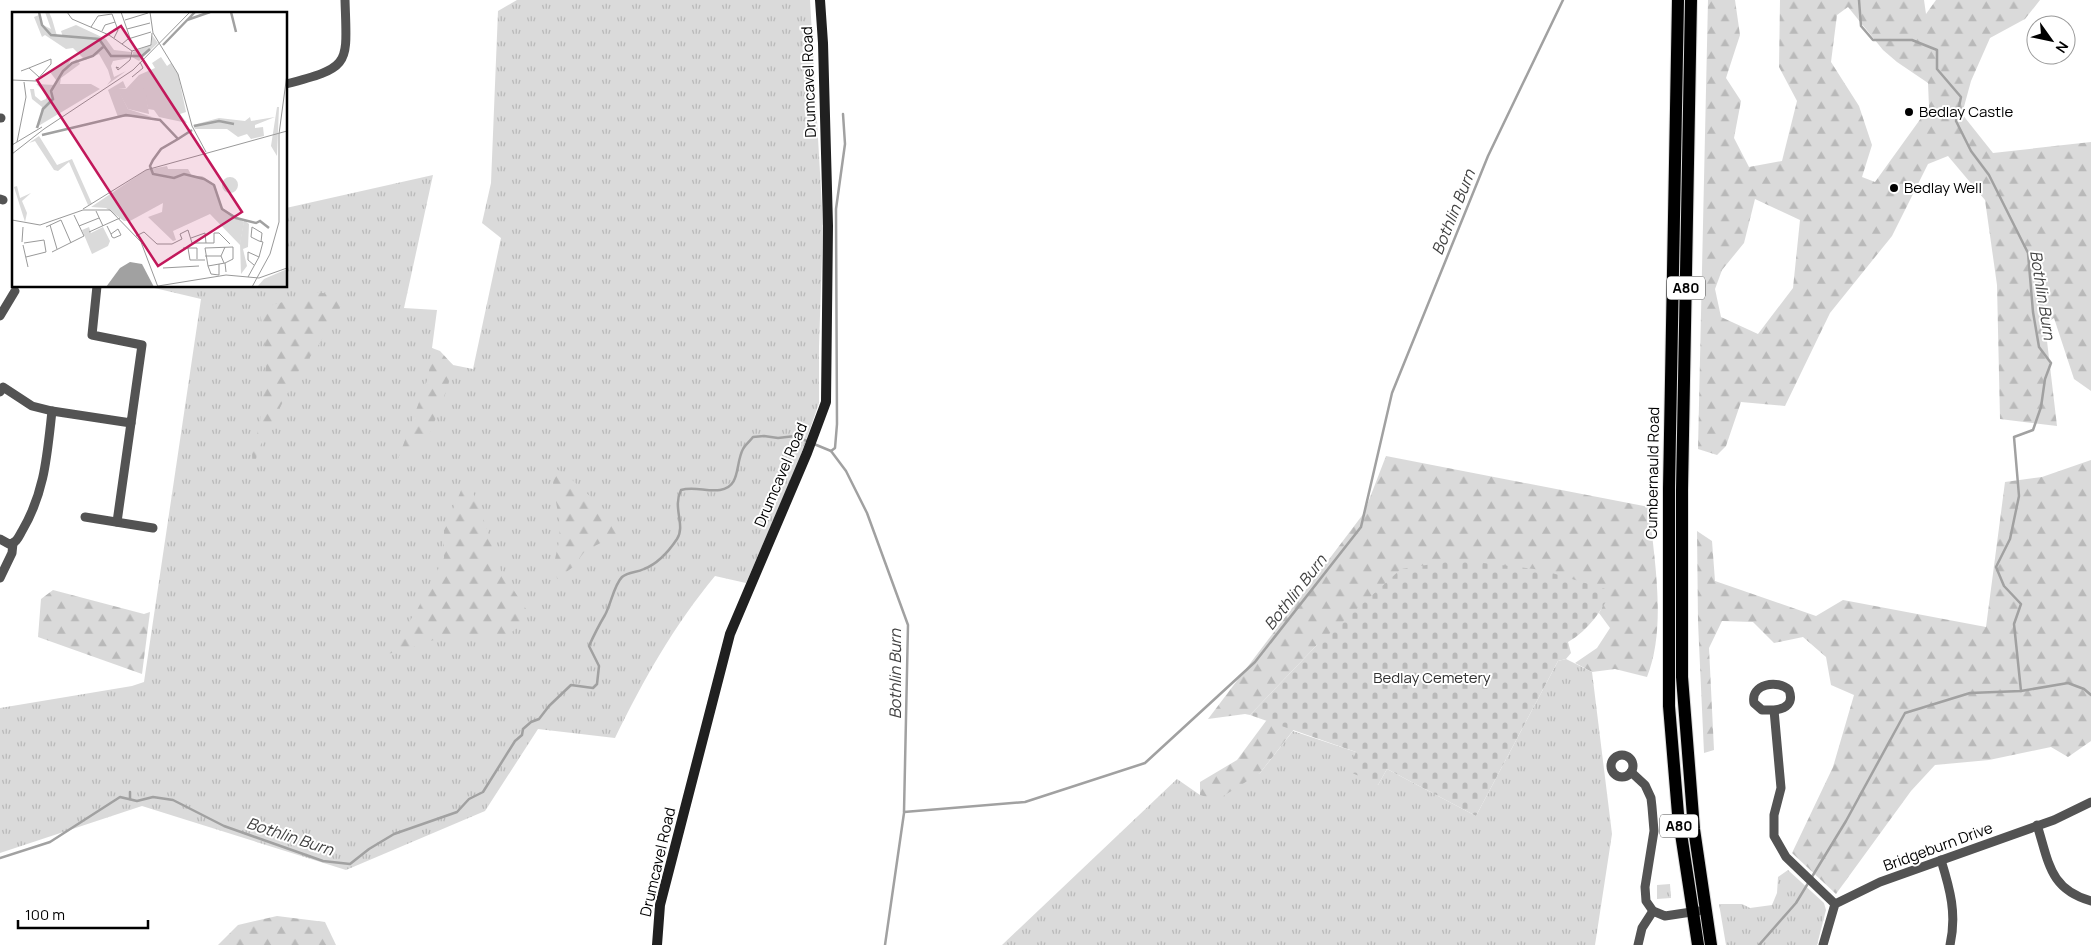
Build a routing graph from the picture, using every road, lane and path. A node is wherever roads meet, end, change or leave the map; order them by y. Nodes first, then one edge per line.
1 (345, 0) edge
2 (820, 0) edge
3 (1678, 0) edge
4 (1691, 0) edge
5 (288, 84) edge
6 (97, 288) edge
7 (15, 291) dead end
8 (0, 316) edge
9 (0, 392) edge
10 (52, 411) junction
11 (131, 423) junction
12 (85, 517) dead end
13 (117, 522) junction
14 (153, 528) dead end
15 (0, 538) edge
16 (14, 543) junction
17 (0, 578) edge
18 (1774, 710) dead end
19 (1631, 772) dead end
20 (2091, 802) edge
21 (2037, 825) junction
22 (1941, 860) junction
23 (2091, 901) edge
24 (1835, 904) junction
25 (1706, 910) junction
26 (1653, 911) junction
27 (1693, 912) junction
28 (657, 945) edge
29 (1638, 945) edge
30 (1698, 945) edge
31 (1711, 945) edge
32 (1823, 945) edge
33 (1950, 945) edge

1 - 5 street
2 - 28 street, Drumcavel Road
3 - 27 main road, Cumbernauld Road / A80
4 - 25 main road, Cumbernauld Road / A80
6 - 11 street
7 - 8 street
9 - 10 street
10 - 11 street
10 - 16 street
11 - 13 street
12 - 13 street
13 - 14 street
15 - 16 street
16 - 17 street
18 - 24 street
19 - 26 street
20 - 21 street, Bridgeburn Drive
21 - 22 street, Bridgeburn Drive
21 - 23 street
22 - 24 street, Bridgeburn Drive
22 - 33 street
24 - 32 street
25 - 27 street
25 - 31 main road, Cumbernauld Road / A80
26 - 27 street
26 - 29 street
27 - 30 main road, Cumbernauld Road / A80

